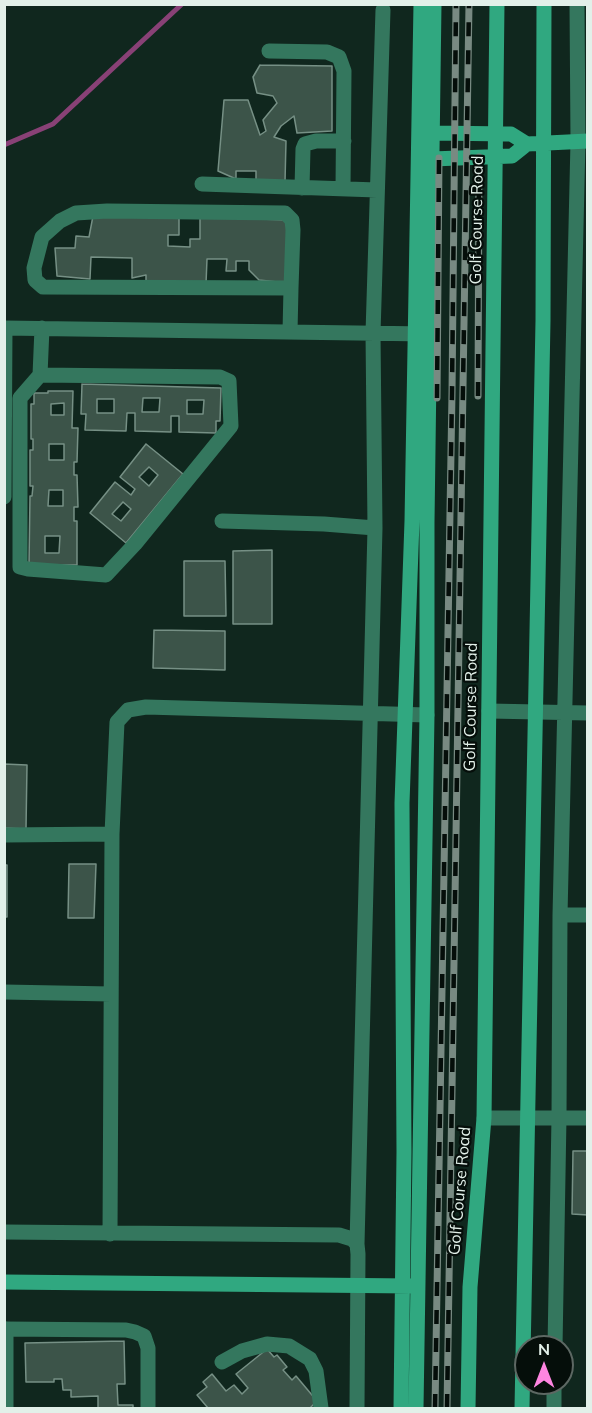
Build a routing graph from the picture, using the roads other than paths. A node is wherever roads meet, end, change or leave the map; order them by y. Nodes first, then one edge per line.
1 (421, 4) edge
2 (434, 4) edge
3 (497, 4) edge
4 (544, 4) edge
5 (580, 7) edge
6 (383, 10) dead end
7 (268, 51) dead end
8 (432, 133) junction
9 (497, 134) junction
10 (344, 141) junction
11 (583, 141) edge
12 (543, 143) junction
13 (527, 144) junction
14 (496, 156) junction
15 (432, 159) junction
16 (202, 184) dead end
17 (302, 188) junction
18 (343, 189) junction
19 (377, 190) junction
20 (582, 217) edge
21 (291, 288) junction
22 (5, 328) edge
23 (42, 328) junction
24 (290, 332) junction
25 (373, 333) junction
26 (415, 333) junction
27 (431, 334) junction
28 (40, 375) junction
29 (5, 386) edge
30 (4, 497) edge
31 (222, 521) dead end
32 (375, 528) junction
33 (489, 711) junction
34 (535, 712) junction
35 (565, 712) junction
36 (588, 713) edge
37 (369, 714) junction
38 (405, 715) junction
39 (428, 716) junction
40 (112, 834) junction
41 (4, 835) edge
42 (560, 915) junction
43 (588, 915) edge
44 (4, 992) edge
45 (111, 994) junction
46 (559, 1117) junction
47 (484, 1118) junction
48 (527, 1118) junction
49 (588, 1118) edge
50 (4, 1232) edge
51 (110, 1234) junction
52 (357, 1244) junction
53 (4, 1282) edge
54 (358, 1285) junction
55 (410, 1286) junction
56 (5, 1329) edge
57 (555, 1335) edge
58 (222, 1362) dead end
59 (6, 1408) edge
60 (148, 1408) edge
61 (321, 1408) edge
62 (357, 1408) edge
63 (401, 1408) edge
64 (416, 1408) edge
65 (468, 1408) edge
66 (522, 1408) edge

1 - 26 street
2 - 8 street
3 - 9 street, Golf Course Road
4 - 12 street
5 - 11 street
6 - 19 street
7 - 10 street
8 - 9 street
8 - 15 street
9 - 13 street
9 - 14 street, Golf Course Road
10 - 17 street
10 - 18 street
11 - 12 street
11 - 20 street
12 - 13 street
12 - 34 street
13 - 14 street
14 - 15 street
14 - 33 street, Golf Course Road
15 - 27 street
16 - 17 street
17 - 18 street
18 - 19 street
19 - 25 street
20 - 35 street
21 - 21 street
21 - 24 street
22 - 23 street
22 - 29 street
23 - 24 street
23 - 28 street
24 - 25 street
25 - 26 street
25 - 32 street
26 - 27 street
26 - 38 street
27 - 39 street
28 - 28 street
29 - 30 street
31 - 32 street
32 - 37 street
33 - 34 street
33 - 47 street, Golf Course Road
34 - 35 street
34 - 48 street
35 - 36 street
35 - 42 street
37 - 38 street
37 - 40 street
37 - 52 street
38 - 39 street
38 - 55 street
39 - 55 street
40 - 41 street
40 - 45 street
42 - 43 street
42 - 46 street
44 - 45 street
45 - 51 street
46 - 48 street
46 - 49 street
46 - 57 street
47 - 48 street
47 - 65 street, Golf Course Road
48 - 66 street
50 - 51 street
51 - 52 street
52 - 54 street
53 - 54 street
54 - 55 street
54 - 62 street
55 - 63 street
55 - 64 street
56 - 59 street
56 - 60 street
58 - 61 street

